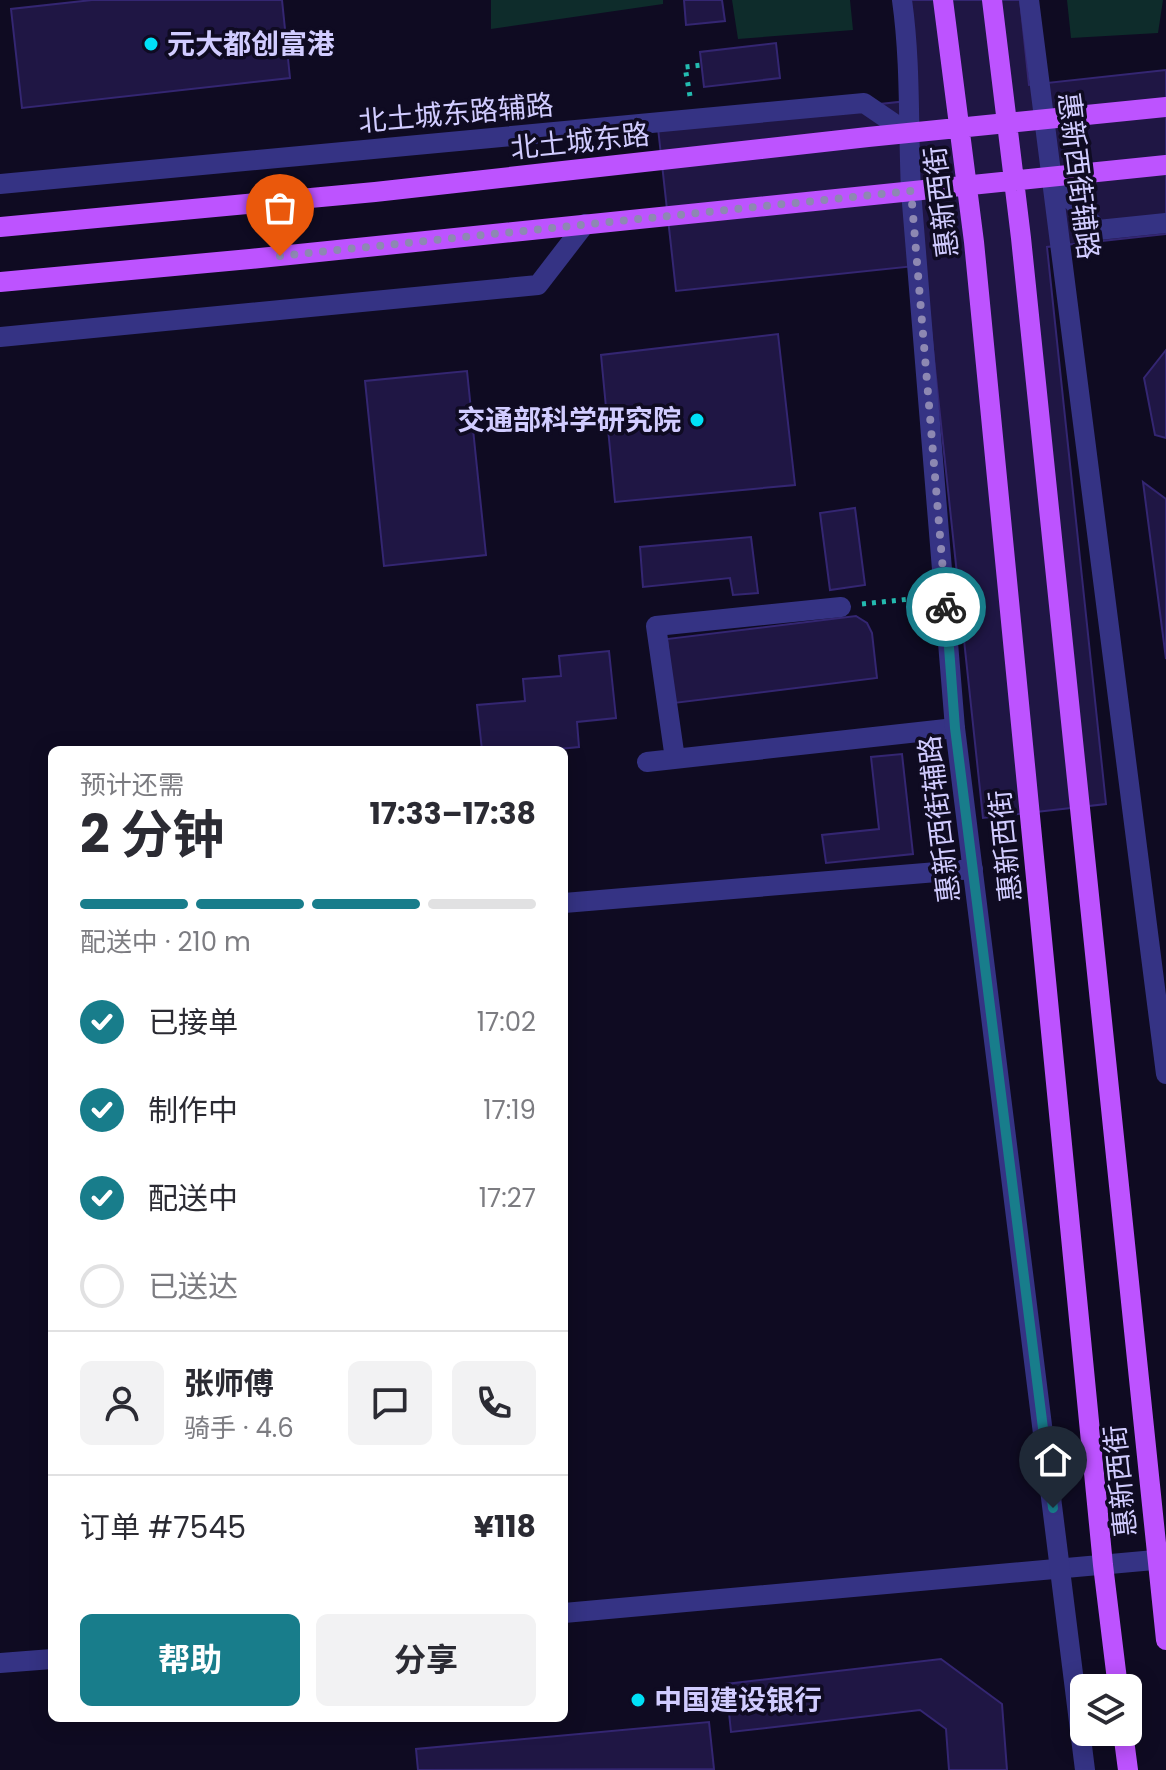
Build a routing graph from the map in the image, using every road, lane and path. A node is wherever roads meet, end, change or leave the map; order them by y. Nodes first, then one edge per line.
1 (902, 0) edge
2 (943, 0) edge
3 (992, 0) edge
4 (1029, 0) edge
5 (702, 65) dead end
6 (691, 101) dead end
7 (1166, 107) edge
8 (1044, 119) junction
9 (1008, 123) junction
10 (960, 128) junction
11 (908, 133) junction
12 (1166, 165) edge
13 (1051, 176) junction
14 (1014, 180) junction
15 (0, 184) edge
16 (967, 185) junction
17 (911, 191) junction
18 (1166, 223) edge
19 (585, 224) junction
20 (0, 227) edge
21 (0, 282) edge
22 (0, 337) edge
23 (929, 597) dead end
24 (844, 606) joint
25 (955, 728) junction
26 (675, 759) junction
27 (647, 762) dead end
28 (973, 869) junction
29 (568, 903) edge
30 (1166, 1074) edge
31 (1161, 1559) edge
32 (1103, 1565) junction
33 (1060, 1569) junction
34 (568, 1613) edge
35 (1166, 1640) edge
36 (48, 1659) edge
37 (0, 1663) edge
38 (1116, 1674) edge
39 (1125, 1746) edge
40 (1085, 1770) edge
41 (1128, 1770) edge

1 - 11 street, 惠新西街辅路
2 - 10 main road, 惠新西街
3 - 9 main road, 惠新西街
4 - 8 street, 惠新西街辅路
5 - 6 path
7 - 8 main road, 北土城东路
8 - 9 main road, 北土城东路
8 - 13 street, 惠新西街辅路
9 - 10 main road, 北土城东路
9 - 14 main road, 惠新西街
10 - 11 main road, 北土城东路
10 - 16 main road, 惠新西街
11 - 15 street, 北土城东路辅路
11 - 17 street, 惠新西街辅路
11 - 20 main road, 北土城东路
12 - 13 main road
13 - 14 main road
13 - 18 street
13 - 30 street, 惠新西街辅路
14 - 16 main road
14 - 31 main road, 惠新西街
16 - 17 main road
16 - 32 main road, 惠新西街
17 - 19 main road
17 - 25 street, 惠新西街辅路
19 - 21 main road
19 - 22 street
23 - 24 path
24 - 26 street
25 - 26 street
25 - 28 street, 惠新西街辅路
26 - 27 street
28 - 29 street
28 - 33 street, 惠新西街辅路
31 - 32 street
31 - 35 main road, 惠新西街
32 - 33 street
32 - 38 main road, 惠新西街
33 - 34 street
33 - 40 street, 惠新西街辅路
36 - 37 street
39 - 41 main road

